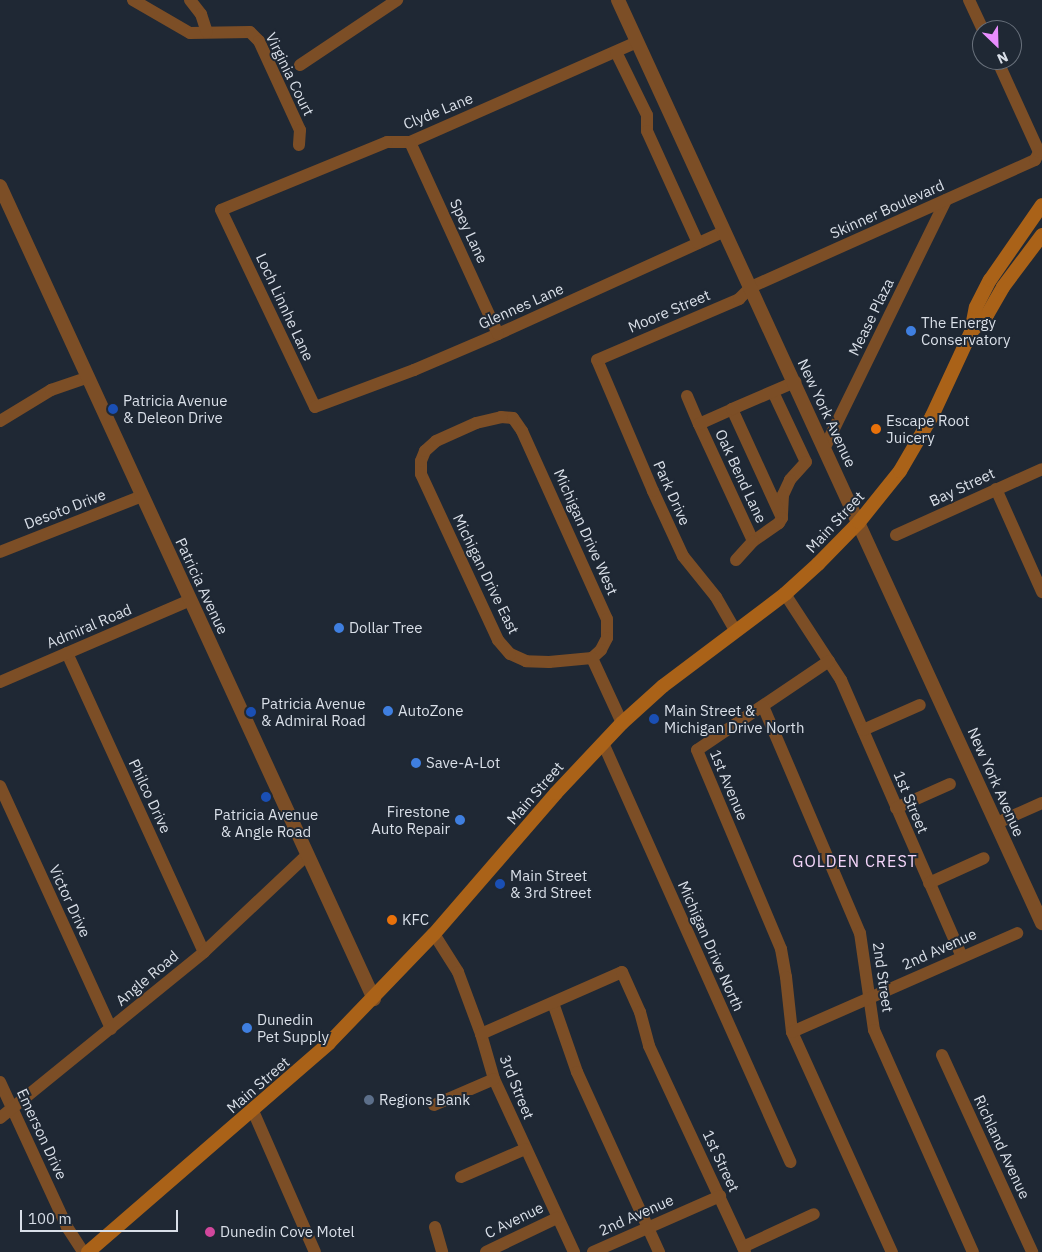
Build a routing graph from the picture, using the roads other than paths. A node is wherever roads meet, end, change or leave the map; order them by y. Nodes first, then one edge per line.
1 (133, 0) edge
2 (190, 0) edge
3 (397, 0) edge
4 (618, 0) edge
5 (969, 0) edge
6 (978, 20) edge
7 (207, 32) junction
8 (637, 42) junction
9 (616, 52) junction
10 (300, 65) dead end
11 (1002, 70) edge
12 (410, 142) junction
13 (299, 145) dead end
14 (0, 186) edge
15 (946, 200) junction
16 (1042, 205) edge
17 (221, 210) joint
18 (726, 231) junction
19 (1042, 235) edge
20 (698, 243) junction
21 (751, 287) junction
22 (971, 332) junction
23 (498, 334) junction
24 (597, 360) joint
25 (88, 377) junction
26 (795, 382) junction
27 (773, 392) junction
28 (687, 396) dead end
29 (326, 404) joint
30 (732, 410) junction
31 (0, 421) edge
32 (699, 424) junction
33 (825, 447) junction
34 (1042, 469) edge
35 (421, 474) joint
36 (996, 489) junction
37 (142, 496) junction
38 (782, 518) junction
39 (860, 522) junction
40 (896, 535) dead end
41 (754, 541) junction
42 (0, 552) edge
43 (736, 560) dead end
44 (1042, 592) edge
45 (785, 594) junction
46 (190, 600) junction
47 (735, 630) junction
48 (67, 653) junction
49 (592, 658) junction
50 (829, 661) junction
51 (0, 682) edge
52 (920, 705) dead end
53 (763, 706) junction
54 (622, 724) junction
55 (863, 730) junction
56 (603, 743) junction
57 (950, 784) dead end
58 (0, 786) edge
59 (1042, 803) edge
60 (896, 808) junction
61 (997, 823) junction
62 (308, 855) junction
63 (984, 858) dead end
64 (929, 883) junction
65 (1042, 923) edge
66 (1016, 933) dead end
67 (434, 934) junction
68 (204, 952) junction
69 (962, 957) junction
70 (870, 997) junction
71 (374, 999) junction
72 (553, 1003) junction
73 (111, 1029) junction
74 (792, 1032) junction
75 (481, 1034) junction
76 (942, 1054) dead end
77 (494, 1079) junction
78 (0, 1082) edge
79 (434, 1105) dead end
80 (12, 1109) junction
81 (253, 1111) junction
82 (0, 1118) edge
83 (525, 1149) junction
84 (790, 1162) dead end
85 (461, 1177) dead end
86 (720, 1196) junction
87 (814, 1214) dead end
88 (557, 1218) junction
89 (435, 1227) dead end
90 (647, 1227) junction
91 (744, 1249) edge
92 (83, 1252) edge
93 (88, 1252) edge
94 (315, 1252) edge
95 (442, 1252) edge
96 (486, 1252) edge
97 (574, 1252) edge
98 (593, 1252) edge
99 (659, 1252) edge
100 (892, 1252) edge
101 (973, 1252) edge
102 (1032, 1252) edge

1 - 7 street, Virginia Court
2 - 7 street
3 - 10 street
4 - 8 street, New York Avenue
5 - 6 street
7 - 13 street, Virginia Court
8 - 9 street, Clyde Lane
8 - 18 street, New York Avenue
9 - 12 street, Clyde Lane
9 - 20 street
11 - 15 street, Skinner Boulevard
12 - 17 street, Clyde Lane
12 - 23 street, Spey Lane
14 - 25 street, Patricia Avenue
15 - 21 street, Skinner Boulevard
15 - 33 street, Mease Plaza
16 - 22 main road, Main Street
17 - 29 street, Loch Linnhe Lane
18 - 20 street, Glennes Lane
18 - 21 street, New York Avenue
19 - 22 main road, Main Street
20 - 23 street, Glennes Lane
21 - 24 street, Moore Street
21 - 26 street, New York Avenue
22 - 39 main road, Main Street
23 - 29 street, Glennes Lane
24 - 47 street, Park Drive
25 - 31 street
25 - 37 street, Patricia Avenue
26 - 27 street, Oak Bend Lane
26 - 33 street, New York Avenue
27 - 30 street, Oak Bend Lane
27 - 38 street, Oak Bend Lane
28 - 32 street, Oak Bend Lane
30 - 32 street, Oak Bend Lane
30 - 38 street, Oak Bend Lane
32 - 41 street, Oak Bend Lane
33 - 39 street, New York Avenue
34 - 36 street, Bay Street
35 - 49 street, Michigan Drive East
35 - 49 street, Michigan Drive West
36 - 40 street, Bay Street
36 - 44 street
37 - 42 street, Desoto Drive
37 - 46 street, Patricia Avenue
38 - 41 street, Oak Bend Lane
39 - 45 main road, Main Street
39 - 61 street, New York Avenue
41 - 43 street, Oak Bend Lane
45 - 47 main road, Main Street
45 - 50 street
46 - 48 street, Admiral Road
46 - 62 street, Patricia Avenue
47 - 54 main road, Main Street
48 - 51 street, Admiral Road
48 - 68 street, Philco Drive
49 - 54 street
50 - 53 street, 1st Avenue
50 - 55 street, 1st Street
52 - 55 street
53 - 70 street, 2nd Street
53 - 74 street, 1st Avenue
54 - 56 main road, Main Street
55 - 60 street, 1st Street
56 - 67 main road, Main Street
56 - 84 street, Michigan Drive North
57 - 60 street
58 - 73 street, Victor Drive
59 - 61 street
60 - 64 street, 1st Street
61 - 65 street, New York Avenue
62 - 68 street, Angle Road
62 - 71 street, Patricia Avenue
63 - 64 street
64 - 69 street, 1st Street
66 - 69 street, 2nd Avenue
67 - 71 main road, Main Street
67 - 75 street, 3rd Street
68 - 73 street, Angle Road
69 - 70 street, 2nd Avenue
70 - 74 street, 2nd Avenue
70 - 101 street, 2nd Street
71 - 81 main road, Main Street
72 - 75 street
72 - 86 street, 1st Street
72 - 90 street
73 - 80 street, Angle Road
74 - 100 street
75 - 77 street, 3rd Street
76 - 102 street, Richland Avenue
77 - 79 street
77 - 83 street, 3rd Street
78 - 80 street, Emerson Drive
80 - 82 street, Angle Road
80 - 92 street, Emerson Drive
81 - 93 main road, Main Street
81 - 94 street
83 - 85 street
83 - 88 street, 3rd Street
86 - 90 street, 2nd Avenue
86 - 91 street, 1st Street
87 - 91 street
88 - 96 street, C Avenue
88 - 97 street, 3rd Street
89 - 95 street
90 - 98 street, 2nd Avenue
90 - 99 street

